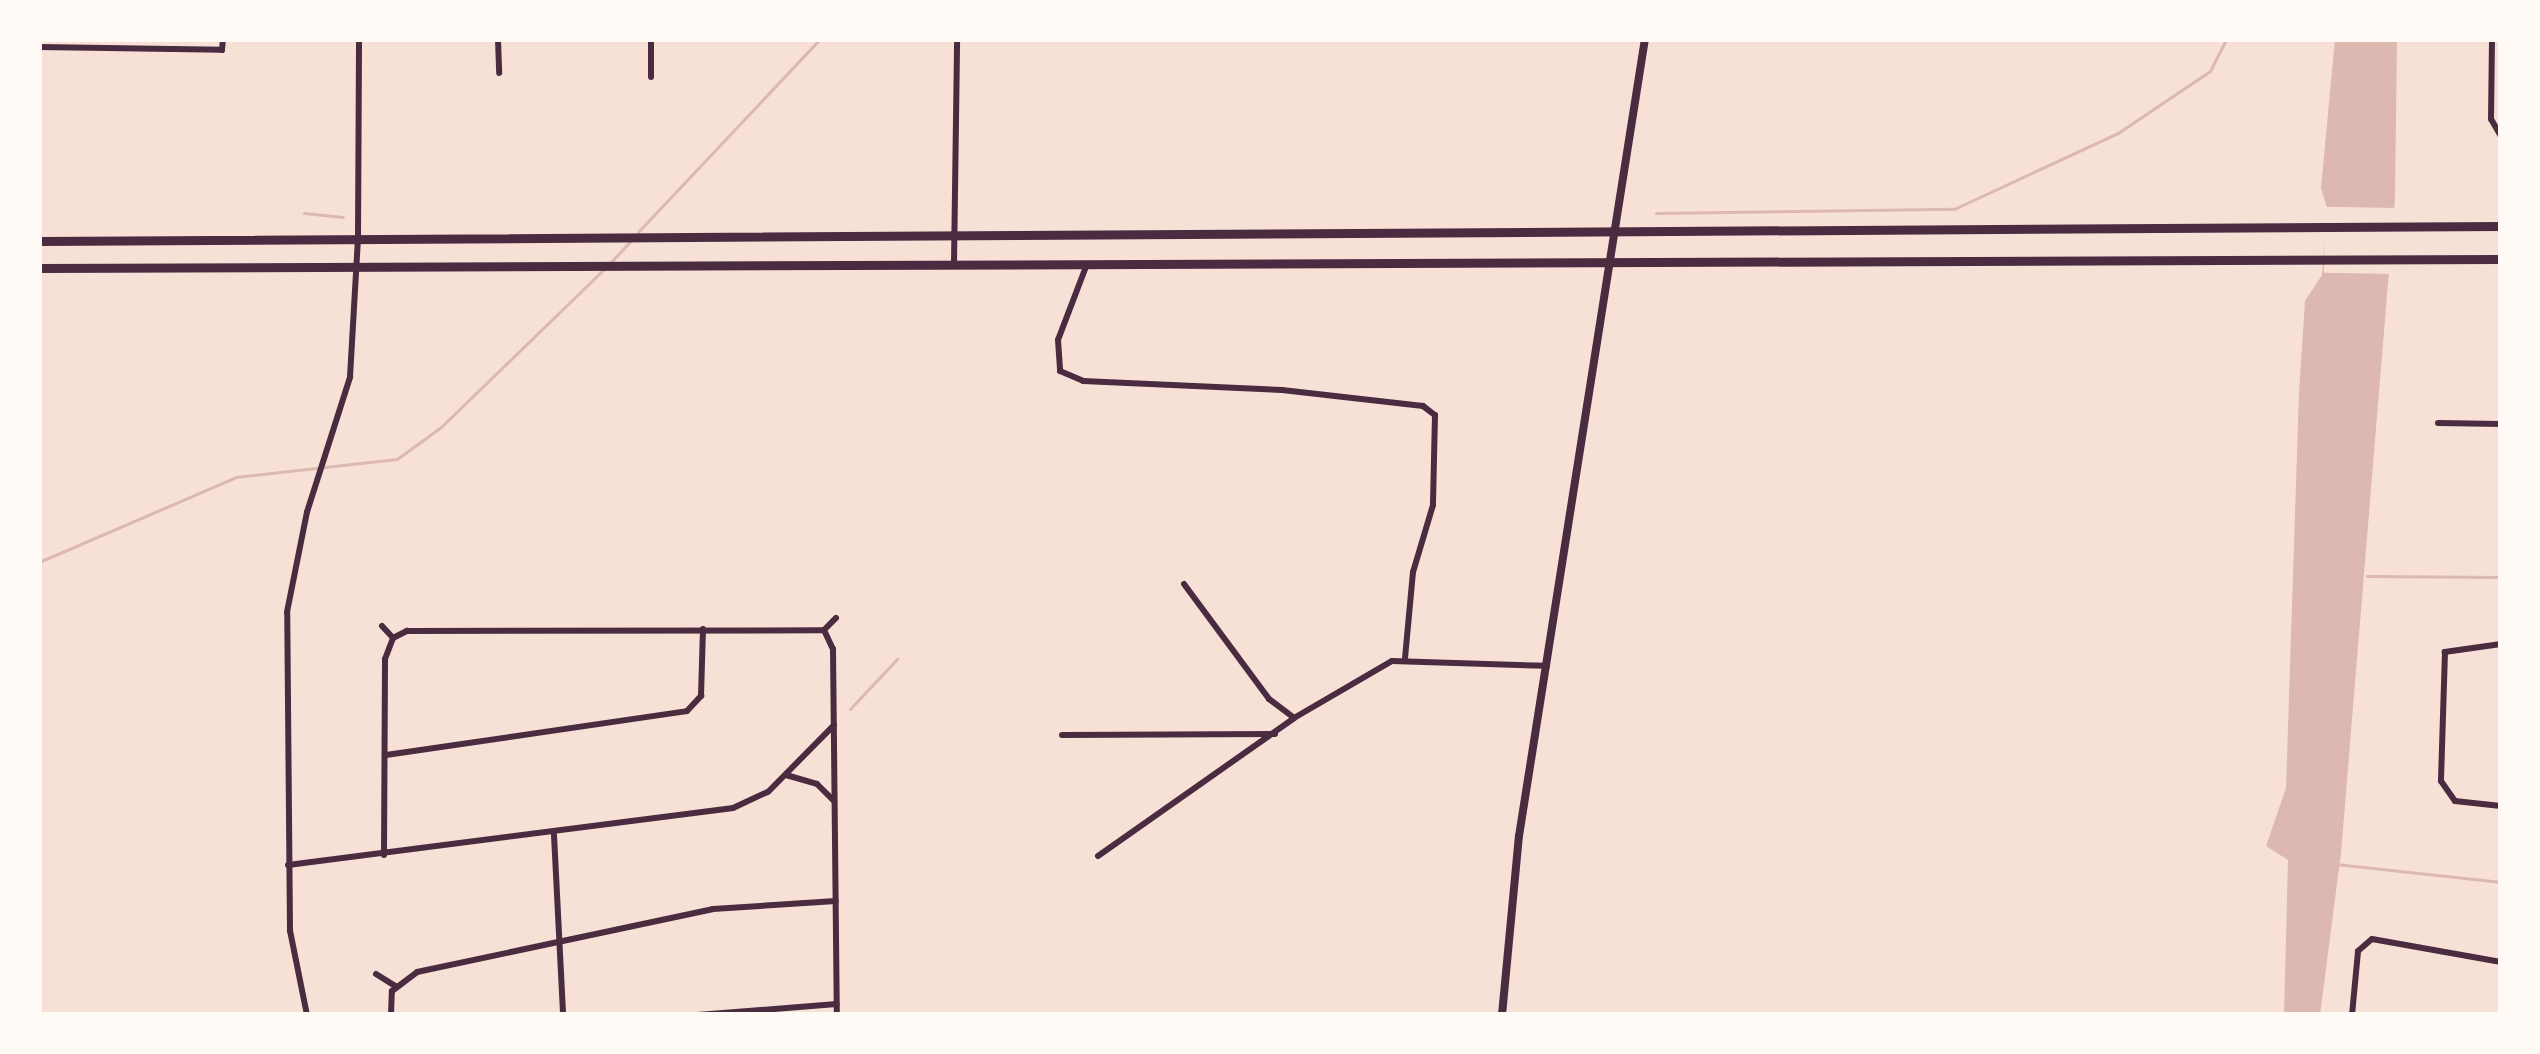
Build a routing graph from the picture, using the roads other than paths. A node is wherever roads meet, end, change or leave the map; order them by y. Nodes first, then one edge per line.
1 (223, 39) edge
2 (358, 39) edge
3 (499, 39) edge
4 (651, 39) edge
5 (957, 39) edge
6 (1645, 39) edge
7 (2492, 39) edge
8 (89, 43) edge
9 (39, 47) edge
10 (499, 73) dead end
11 (651, 77) dead end
12 (2496, 135) edge
13 (2501, 226) edge
14 (1616, 231) junction
15 (955, 236) junction
16 (358, 238) junction
17 (39, 241) edge
18 (2501, 259) edge
19 (1611, 261) junction
20 (954, 263) junction
21 (1087, 264) junction
22 (358, 265) junction
23 (39, 268) edge
24 (2438, 423) dead end
25 (2501, 424) edge
26 (1184, 584) dead end
27 (836, 618) dead end
28 (382, 626) dead end
29 (703, 628) junction
30 (824, 629) junction
31 (393, 638) junction
32 (2501, 644) edge
33 (1405, 658) junction
34 (1547, 666) junction
35 (1294, 718) junction
36 (834, 725) junction
37 (1279, 734) junction
38 (1062, 736) dead end
39 (386, 755) junction
40 (786, 776) junction
41 (835, 802) junction
42 (2501, 806) edge
43 (554, 835) junction
44 (384, 855) junction
45 (1098, 856) dead end
46 (288, 866) junction
47 (836, 901) junction
48 (562, 943) junction
49 (2501, 962) edge
50 (376, 974) dead end
51 (395, 986) junction
52 (837, 1004) junction
53 (307, 1015) edge
54 (391, 1015) edge
55 (562, 1015) edge
56 (697, 1015) edge
57 (837, 1015) edge
58 (1502, 1015) edge
59 (2352, 1015) edge

1 - 8 street
2 - 16 street
3 - 10 street
4 - 11 street
5 - 15 street
6 - 14 main road
7 - 12 street
8 - 9 street
13 - 14 main road
14 - 15 main road
14 - 19 main road
15 - 16 main road
15 - 20 street
16 - 17 main road
16 - 22 street
18 - 19 main road
19 - 21 main road
19 - 34 main road
20 - 21 main road
20 - 22 main road
21 - 33 street
22 - 23 main road
22 - 46 street
24 - 25 street
26 - 35 street
27 - 30 street
28 - 31 street
29 - 30 street
29 - 31 street
29 - 39 street
30 - 36 street
31 - 39 street
32 - 42 street
33 - 34 street
33 - 35 street
34 - 58 main road
35 - 37 street
36 - 40 street
36 - 41 street
37 - 38 street
37 - 45 street
39 - 44 street
40 - 41 street
40 - 43 street
41 - 47 street
43 - 44 street
43 - 48 street
44 - 46 street
46 - 53 street
47 - 48 street
47 - 52 street
48 - 51 street
48 - 55 street
49 - 59 street
50 - 51 street
51 - 54 street
52 - 56 street
52 - 57 street

